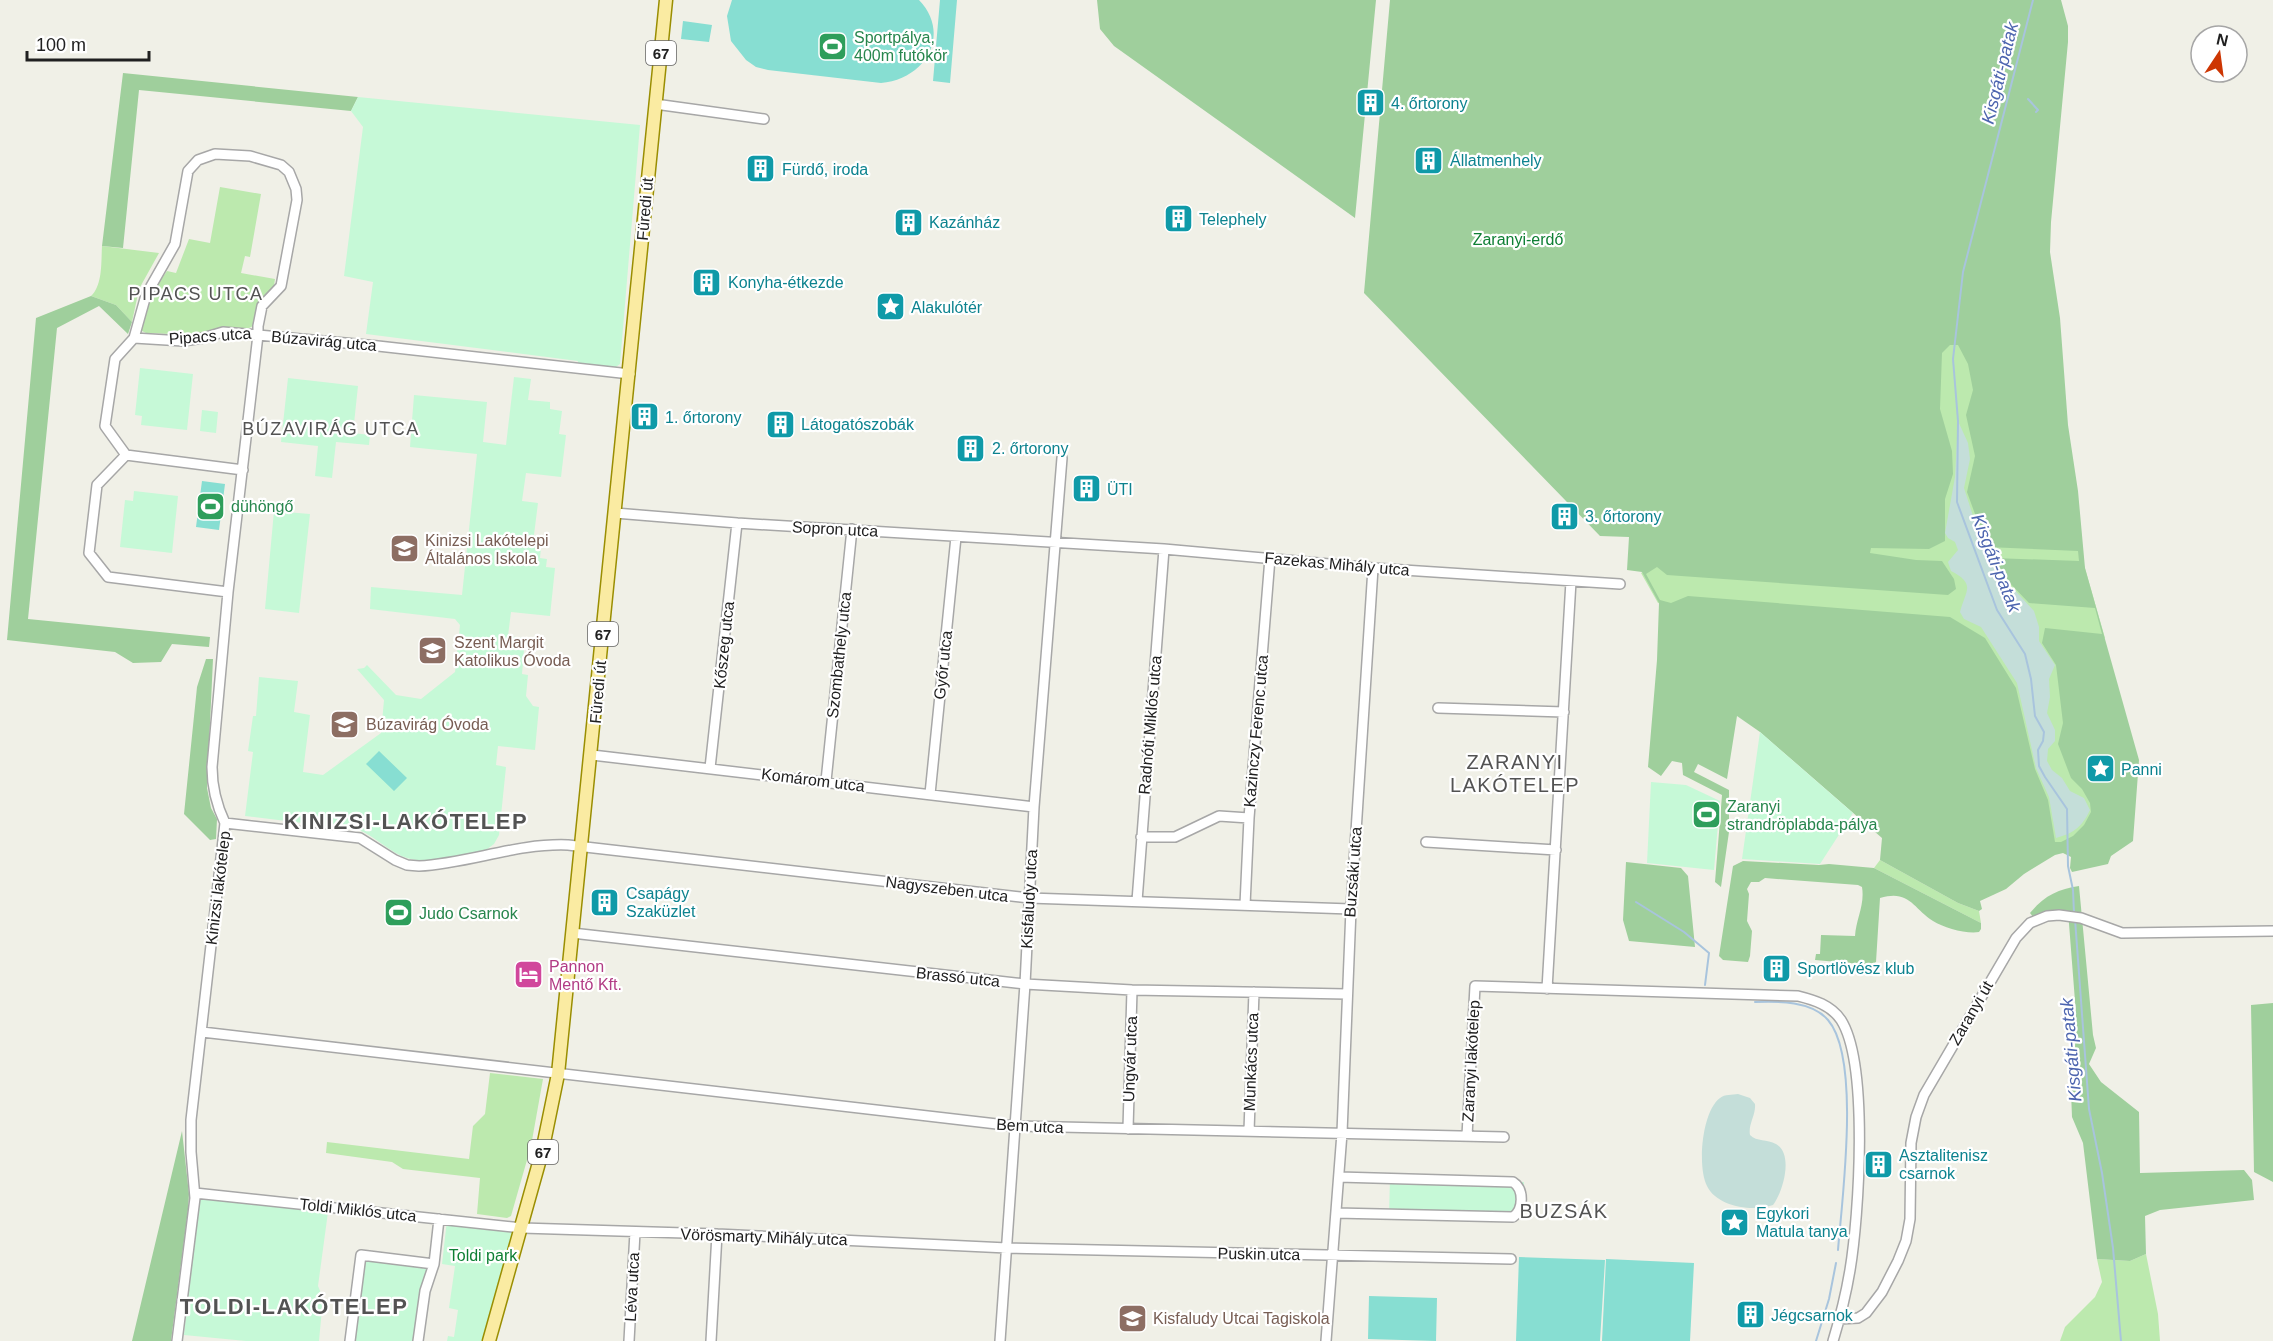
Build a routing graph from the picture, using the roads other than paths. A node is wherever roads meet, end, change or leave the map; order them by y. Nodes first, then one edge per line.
1 (666, 0) edge
2 (655, 104) junction
3 (764, 119) dead end
4 (258, 335) junction
5 (134, 338) junction
6 (630, 374) junction
7 (126, 455) junction
8 (1062, 458) dead end
9 (243, 470) junction
10 (615, 513) junction
11 (737, 523) junction
12 (852, 529) junction
13 (956, 537) junction
14 (1054, 542) junction
15 (1164, 549) junction
16 (1270, 558) junction
17 (1373, 568) junction
18 (1571, 581) junction
19 (1620, 584) dead end
20 (228, 592) junction
21 (1438, 708) dead end
22 (1564, 712) junction
23 (592, 755) junction
24 (710, 768) junction
25 (826, 782) junction
26 (930, 794) junction
27 (1034, 807) junction
28 (1249, 818) junction
29 (225, 823) junction
30 (1141, 837) junction
31 (1426, 842) dead end
32 (582, 847) junction
33 (1556, 850) junction
34 (1029, 898) junction
35 (1137, 901) junction
36 (1245, 905) junction
37 (1351, 909) junction
38 (2273, 931) edge
39 (572, 933) junction
40 (1025, 984) junction
41 (1546, 989) junction
42 (1132, 990) junction
43 (1254, 992) junction
44 (1346, 994) junction
45 (202, 1032) junction
46 (558, 1074) junction
47 (1014, 1126) junction
48 (1128, 1129) junction
49 (1249, 1131) junction
50 (1342, 1133) junction
51 (1467, 1136) junction
52 (1504, 1137) dead end
53 (1339, 1177) junction
54 (195, 1193) junction
55 (1336, 1213) junction
56 (439, 1219) junction
57 (522, 1228) junction
58 (635, 1232) junction
59 (717, 1234) junction
60 (1007, 1248) junction
61 (1332, 1255) junction
62 (1511, 1259) dead end
63 (434, 1263) junction
64 (1839, 1319) junction
65 (177, 1341) edge
66 (350, 1341) edge
67 (418, 1341) edge
68 (489, 1341) edge
69 (629, 1341) edge
70 (711, 1341) edge
71 (1000, 1341) edge
72 (1326, 1341) edge
73 (1833, 1341) edge

1 - 2 main road, Füredi út / 67
2 - 3 street
2 - 6 main road, Füredi út / 67
4 - 5 street, Pipacs utca
4 - 5 street, Pipacs utca
4 - 6 street, Búzavirág utca
4 - 9 street, Búzavirág utca
5 - 7 street, Pipacs utca
6 - 10 main road, Füredi út / 67
7 - 9 street
7 - 20 street
8 - 14 street, Kisfaludy utca
9 - 20 street, Búzavirág utca
10 - 11 street, Sopron utca
10 - 23 main road, Füredi út / 67
11 - 12 street, Sopron utca
11 - 24 street, Kőszeg utca
12 - 13 street, Sopron utca
12 - 25 street, Szombathely utca
13 - 14 street, Sopron utca
13 - 26 street, Győr utca
14 - 15 street, Fazekas Mihály utca
14 - 27 street, Kisfaludy utca
15 - 16 street, Fazekas Mihály utca
15 - 30 street, Radnóti Miklós utca
16 - 17 street, Fazekas Mihály utca
16 - 28 street, Kazinczy Ferenc utca
17 - 18 street, Fazekas Mihály utca
17 - 37 street, Buzsáki utca
18 - 19 street, Fazekas Mihály utca
18 - 22 street
20 - 29 street, Búzavirág utca
21 - 22 street
22 - 33 street
23 - 24 street, Komárom utca
23 - 32 main road, Füredi út / 67
24 - 25 street, Komárom utca
25 - 26 street, Komárom utca
26 - 27 street, Komárom utca
27 - 34 street, Kisfaludy utca
28 - 30 street
28 - 36 street, Kazinczy Ferenc utca
29 - 32 street, Kinizsi lakótelep
29 - 45 street, Kinizsi lakótelep
30 - 35 street, Radnóti Miklós utca
31 - 33 street
32 - 34 street, Nagyszeben utca
32 - 39 main road, Füredi út / 67
33 - 41 street
34 - 35 street, Nagyszeben utca
34 - 40 street, Kisfaludy utca
35 - 36 street, Nagyszeben utca
36 - 37 street, Nagyszeben utca
37 - 44 street, Buzsáki utca
38 - 64 street, Zaranyi út
39 - 40 street, Brassó utca
39 - 46 main road, Füredi út / 67
40 - 42 street, Brassó utca
40 - 47 street, Kisfaludy utca
41 - 51 street, Zaranyi lakótelep
41 - 64 street
42 - 43 street, Brassó utca
42 - 48 street, Ungvár utca
43 - 44 street, Brassó utca
43 - 49 street, Munkács utca
44 - 50 street, Buzsáki utca
45 - 46 street
45 - 54 street, Kinizsi lakótelep
46 - 47 street, Bem utca
46 - 57 main road, Füredi út / 67
47 - 48 street, Bem utca
47 - 60 street, Kisfaludy utca
48 - 49 street, Bem utca
49 - 50 street, Bem utca
50 - 51 street, Bem utca
50 - 53 street, Buzsáki utca
51 - 52 street, Bem utca
53 - 55 street, Buzsáki utca
53 - 55 street
54 - 56 street, Toldi Miklós utca
54 - 65 street, Kinizsi lakótelep
55 - 61 street, Buzsáki utca
56 - 57 street, Toldi Miklós utca
56 - 63 street
57 - 58 street, Vörösmarty Mihály utca
57 - 68 main road, Füredi út / 67
58 - 59 street, Vörösmarty Mihály utca
58 - 69 street, Léva utca
59 - 60 street, Vörösmarty Mihály utca
59 - 70 street
60 - 61 street, Puskin utca
60 - 71 street, Kisfaludy utca
61 - 62 street, Puskin utca
61 - 72 street, Buzsáki utca
63 - 66 street
63 - 67 street
64 - 73 street

